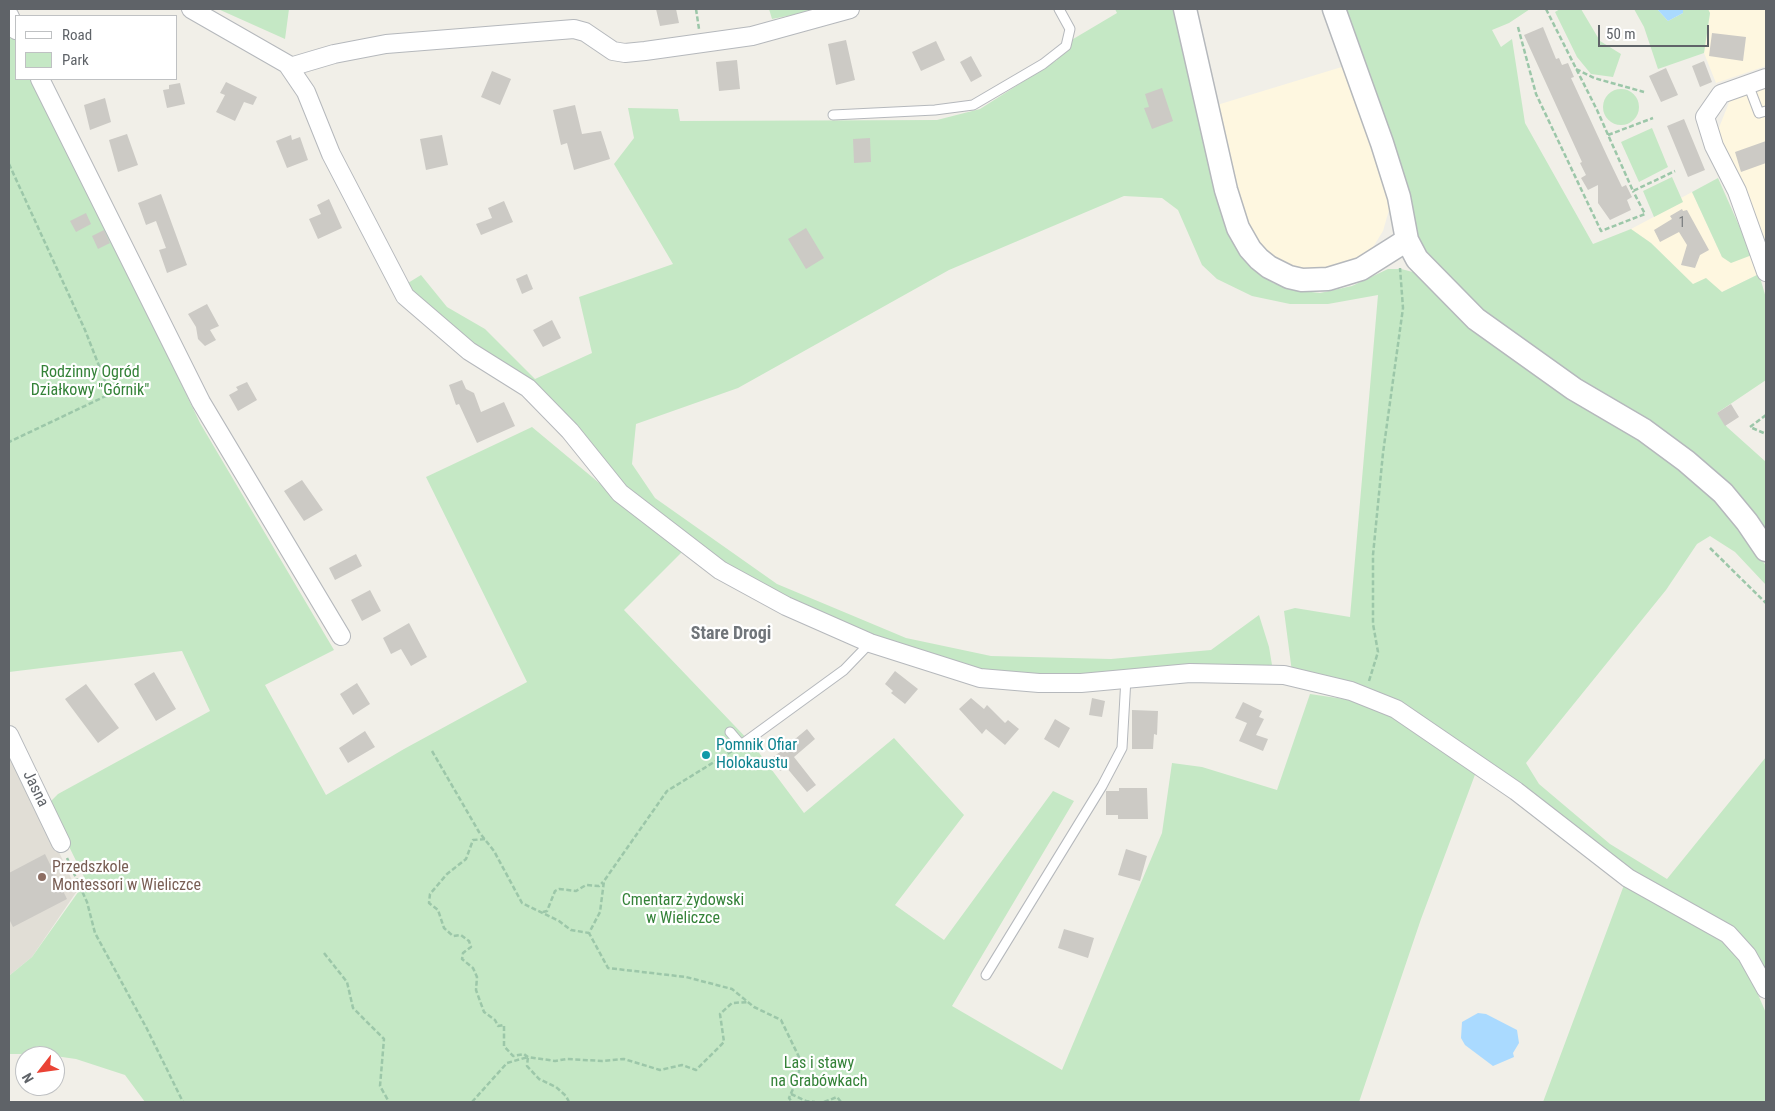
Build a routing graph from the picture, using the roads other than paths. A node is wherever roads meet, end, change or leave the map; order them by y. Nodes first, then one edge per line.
1 (191, 9) edge
2 (850, 9) edge
3 (1059, 9) edge
4 (1185, 9) edge
5 (1334, 9) edge
6 (9, 15) edge
7 (15, 28) edge
8 (290, 68) junction
9 (1766, 78) edge
10 (40, 80) edge
11 (1748, 84) junction
12 (1766, 110) edge
13 (833, 115) dead end
14 (1402, 243) junction
15 (1766, 272) edge
16 (1766, 550) edge
17 (341, 636) dead end
18 (870, 643) junction
19 (1126, 678) junction
20 (730, 732) dead end
21 (9, 735) edge
22 (61, 843) road end
23 (986, 975) dead end
24 (1766, 989) edge

1 - 8 street
2 - 8 street
3 - 13 lane
4 - 14 street
5 - 14 street
6 - 7 street
8 - 18 street
9 - 11 street
10 - 17 street
11 - 12 lane
11 - 15 street
14 - 16 street
18 - 19 street
18 - 20 lane
19 - 23 lane
19 - 24 street
21 - 22 street, Jasna

